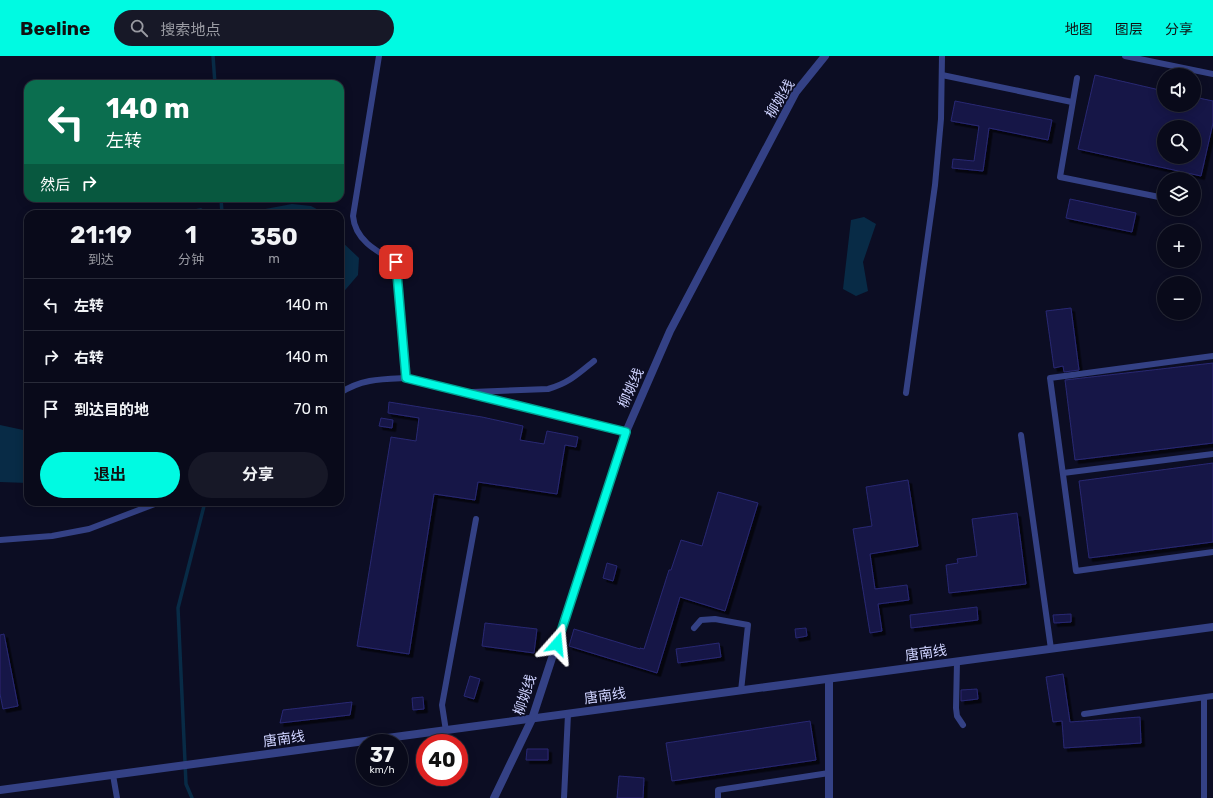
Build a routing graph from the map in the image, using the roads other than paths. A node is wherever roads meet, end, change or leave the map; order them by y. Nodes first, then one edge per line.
1 (379, 56) edge
2 (825, 56) edge
3 (942, 56) edge
4 (1125, 56) edge
5 (1213, 74) edge
6 (942, 75) junction
7 (1077, 78) dead end
8 (1072, 102) junction
9 (1157, 197) edge
10 (1213, 356) edge
11 (594, 360) dead end
12 (406, 378) junction
13 (344, 390) edge
14 (464, 393) junction
15 (906, 393) dead end
16 (626, 432) junction
17 (1021, 435) dead end
18 (1213, 454) edge
19 (1063, 473) junction
20 (150, 506) edge
21 (476, 519) dead end
22 (0, 540) edge
23 (1213, 552) edge
24 (1213, 627) edge
25 (694, 628) dead end
26 (1052, 649) junction
27 (957, 662) junction
28 (830, 679) junction
29 (741, 691) junction
30 (1213, 696) edge
31 (1204, 698) junction
32 (568, 714) junction
33 (1084, 714) dead end
34 (532, 719) junction
35 (963, 725) dead end
36 (446, 731) junction
37 (830, 773) junction
38 (113, 775) junction
39 (0, 790) edge
40 (117, 798) edge
41 (494, 798) edge
42 (564, 798) edge
43 (718, 798) edge
44 (830, 798) edge
45 (1204, 798) edge

1 - 12 lane
2 - 16 street, 柳姚线
3 - 6 lane
4 - 5 lane
6 - 8 lane
6 - 15 lane
7 - 8 lane
8 - 9 lane
10 - 19 lane
11 - 14 lane
12 - 13 lane
12 - 14 lane
14 - 16 lane
16 - 34 street, 柳姚线
17 - 26 lane
18 - 19 lane
19 - 23 lane
20 - 22 lane
21 - 36 lane
24 - 26 street, 唐南线
25 - 29 lane
26 - 27 street, 唐南线
27 - 28 street, 唐南线
27 - 35 lane
28 - 29 street, 唐南线
28 - 37 street
29 - 32 street, 唐南线
30 - 31 lane
31 - 33 lane
31 - 45 lane
32 - 34 street, 唐南线
32 - 42 lane
34 - 36 street, 唐南线
34 - 41 street, 柳姚线
36 - 38 street, 唐南线
37 - 43 lane
37 - 44 street
38 - 39 street, 唐南线
38 - 40 lane

